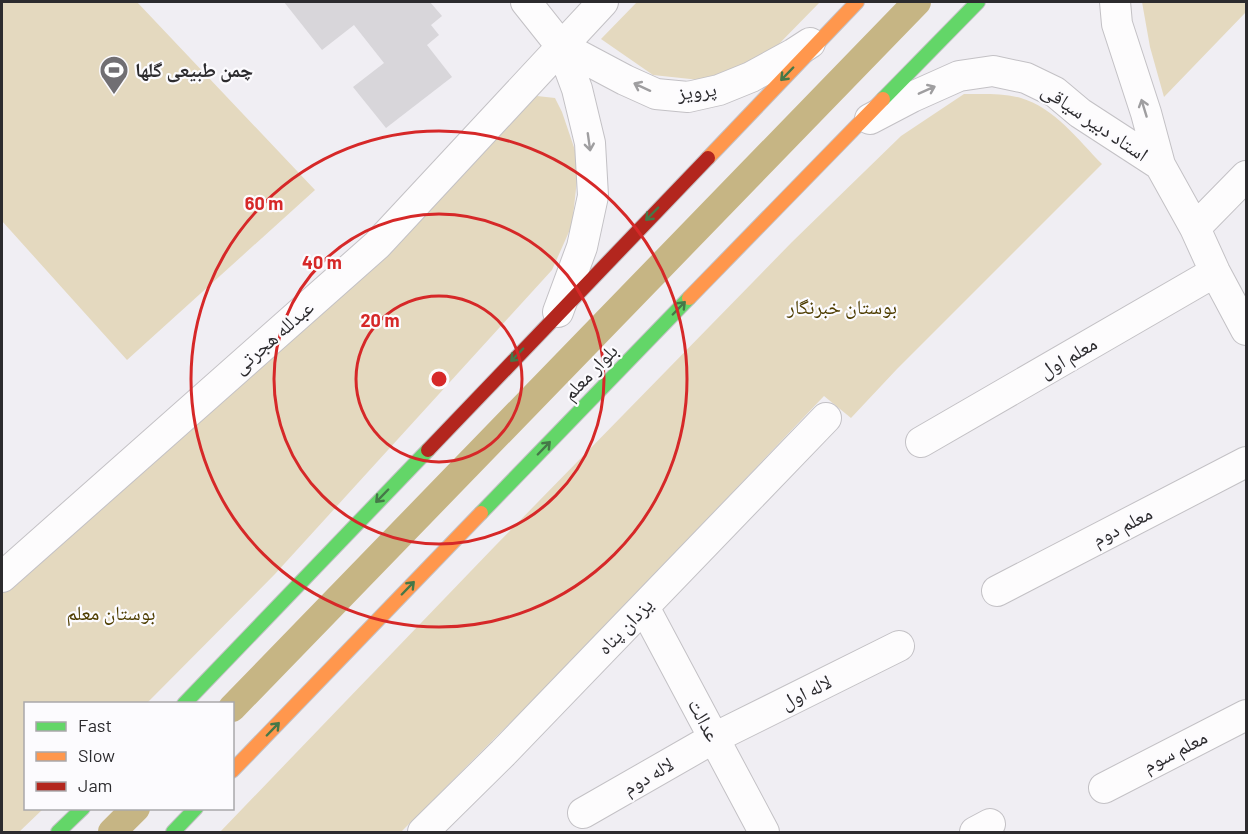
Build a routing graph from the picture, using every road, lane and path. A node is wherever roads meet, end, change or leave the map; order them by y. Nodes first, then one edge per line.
1 (526, 2) edge
2 (603, 2) edge
3 (857, 2) edge
4 (978, 2) edge
5 (1115, 2) edge
6 (829, 30) junction
7 (561, 46) junction
8 (857, 126) junction
9 (1160, 165) junction
10 (1246, 176) edge
11 (1195, 228) junction
12 (1215, 272) junction
13 (558, 312) junction
14 (1246, 330) edge
15 (825, 418) dead end
16 (921, 442) dead end
17 (1246, 462) edge
18 (2, 577) edge
19 (997, 591) dead end
20 (644, 607) junction
21 (899, 646) dead end
22 (186, 702) edge
23 (1246, 714) edge
24 (714, 738) junction
25 (234, 769) edge
26 (1104, 788) dead end
27 (81, 810) edge
28 (194, 810) edge
29 (583, 813) dead end
30 (58, 832) edge
31 (173, 832) edge
32 (423, 832) edge
33 (764, 832) edge

1 - 7 street, پرویز
2 - 7 street, عبدلله هجرتی
3 - 6 main road
4 - 8 main road, بلوار معلم
9 -> 5 street
6 -> 7 street, پرویز
6 -> 13 main road
7 -> 13 street, پرویز
7 - 18 street, عبدلله هجرتی
8 -> 9 street, استاد دبیر سیاقی
25 -> 8 main road, بلوار معلم
9 - 11 street, استاد دبیر سیاقی
10 - 11 street
11 - 12 street, استاد دبیر سیاقی
12 - 14 street, استاد دبیر سیاقی
12 - 16 street, معلم اول
13 -> 22 main road
15 - 20 street, یزدان پناه
17 - 19 street, معلم دوم
20 - 24 street, عدالت
20 - 32 street, یزدان پناه
21 - 24 street, لاله اول
23 - 26 street, معلم سوم
24 - 29 street, لاله دوم
24 - 33 street, عدالت
27 - 30 main road
28 - 31 main road

